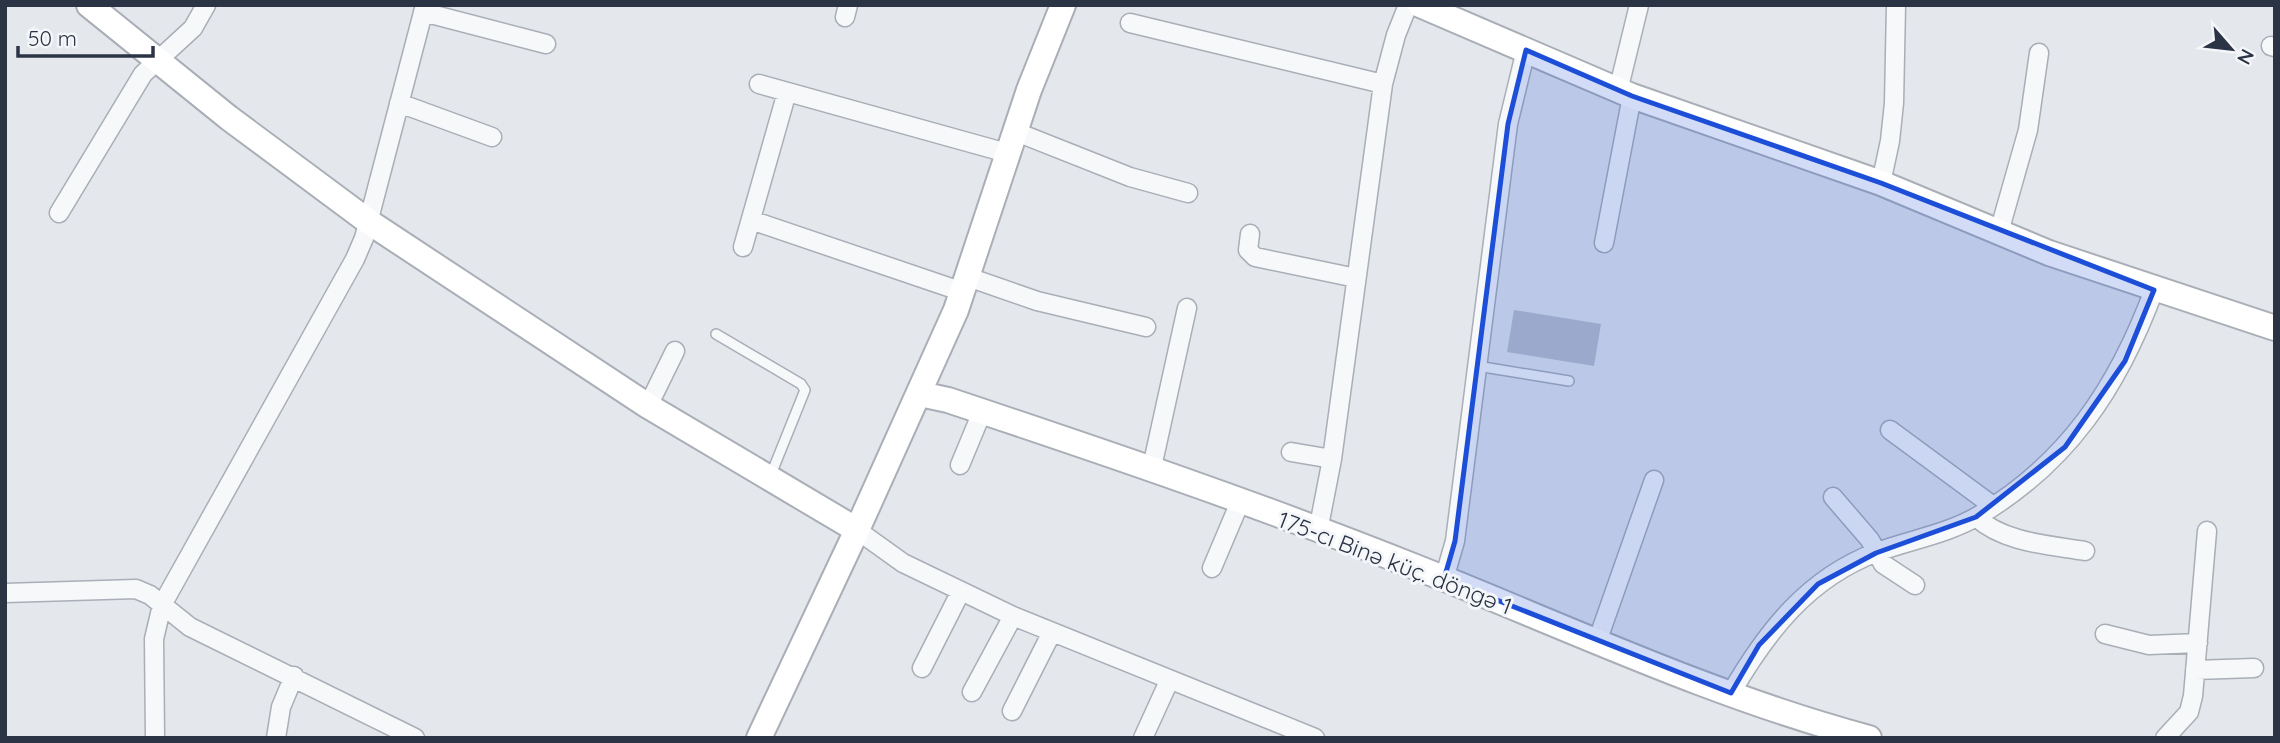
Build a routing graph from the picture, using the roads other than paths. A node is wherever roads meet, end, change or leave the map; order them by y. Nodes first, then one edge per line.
1 (89, 5) edge
2 (206, 5) edge
3 (1063, 5) edge
4 (1408, 5) edge
5 (1420, 5) edge
6 (1639, 5) edge
7 (1896, 5) edge
8 (424, 9) edge
9 (1130, 23) dead end
10 (546, 44) dead end
11 (1526, 50) junction
12 (2039, 53) dead end
13 (158, 60) junction
14 (759, 84) dead end
15 (1383, 84) junction
16 (787, 92) junction
17 (1625, 94) junction
18 (399, 103) junction
19 (492, 137) dead end
20 (1011, 142) junction
21 (1881, 183) junction
22 (1188, 193) dead end
23 (59, 213) dead end
24 (751, 220) junction
25 (369, 222) junction
26 (1999, 232) junction
27 (1250, 234) dead end
28 (1604, 243) dead end
29 (743, 247) dead end
30 (1356, 278) junction
31 (965, 284) junction
32 (2154, 290) junction
33 (1188, 308) dead end
34 (1146, 327) dead end
35 (2275, 328) edge
36 (716, 334) dead end
37 (675, 351) dead end
38 (1477, 366) junction
39 (1569, 381) dead end
40 (920, 394) junction
41 (648, 406) junction
42 (982, 412) junction
43 (1890, 430) dead end
44 (1292, 452) dead end
45 (1332, 459) junction
46 (960, 466) dead end
47 (1152, 467) junction
48 (769, 479) junction
49 (1654, 480) dead end
50 (1833, 497) dead end
51 (1240, 502) junction
52 (1993, 506) junction
53 (1976, 517) junction
54 (857, 530) junction
55 (1318, 531) junction
56 (2207, 531) dead end
57 (2085, 551) dead end
58 (1876, 553) junction
59 (1212, 568) dead end
60 (1444, 579) junction
61 (1915, 586) dead end
62 (961, 591) junction
63 (5, 593) edge
64 (162, 605) junction
65 (1013, 616) junction
66 (1052, 632) junction
67 (2105, 634) dead end
68 (1597, 642) junction
69 (2197, 643) junction
70 (922, 668) dead end
71 (2254, 668) dead end
72 (2195, 670) junction
73 (293, 676) junction
74 (1169, 681) junction
75 (972, 692) dead end
76 (1731, 693) junction
77 (1012, 711) dead end
78 (155, 738) edge
79 (276, 738) edge
80 (415, 738) edge
81 (759, 738) edge
82 (1143, 738) edge
83 (1315, 738) edge
84 (1869, 738) edge
85 (2165, 738) edge

1 - 13 street
2 - 13 street
3 - 20 street
4 - 15 street
5 - 11 street
6 - 17 street
7 - 21 street
8 - 10 street
8 - 18 street
9 - 15 street
11 - 17 street
11 - 38 street
12 - 26 street
13 - 23 street
13 - 25 street
14 - 16 street
15 - 30 street
16 - 20 street
16 - 24 street
17 - 21 street
17 - 28 street
18 - 19 street
18 - 25 street
20 - 22 street
20 - 31 street
21 - 26 street
24 - 29 street
24 - 31 street
25 - 41 street
25 - 64 street
26 - 32 street
27 - 30 street
30 - 45 street
31 - 34 street
31 - 40 street
32 - 35 street
32 - 52 street
33 - 47 street
36 - 48 lane
37 - 41 street
38 - 39 lane
38 - 60 street
40 - 42 street, 175-cı Binə küç. döngə 1
40 - 54 street
41 - 48 street
42 - 46 street
42 - 47 street, 175-cı Binə küç. döngə 1
43 - 52 street
44 - 45 street
45 - 55 street
47 - 51 street, 175-cı Binə küç. döngə 1
48 - 54 street
49 - 68 street
50 - 58 street
51 - 55 street, 175-cı Binə küç. döngə 1
51 - 59 street
52 - 53 street
53 - 57 street
53 - 58 street
54 - 62 street
54 - 81 street
55 - 60 street, 175-cı Binə küç. döngə 1
56 - 69 street
58 - 61 street
58 - 76 street
60 - 68 street, 175-cı Binə küç. döngə 1
62 - 65 street
62 - 70 street
63 - 64 street
64 - 73 street
64 - 78 street
65 - 66 street
65 - 75 street
66 - 74 street
66 - 77 street
67 - 69 street
68 - 76 street, 175-cı Binə küç. döngə 1
69 - 72 street
71 - 72 street
72 - 85 street
73 - 79 street
73 - 80 street
74 - 82 street
74 - 83 street
76 - 84 street, 175-cı Binə küç. döngə 1

